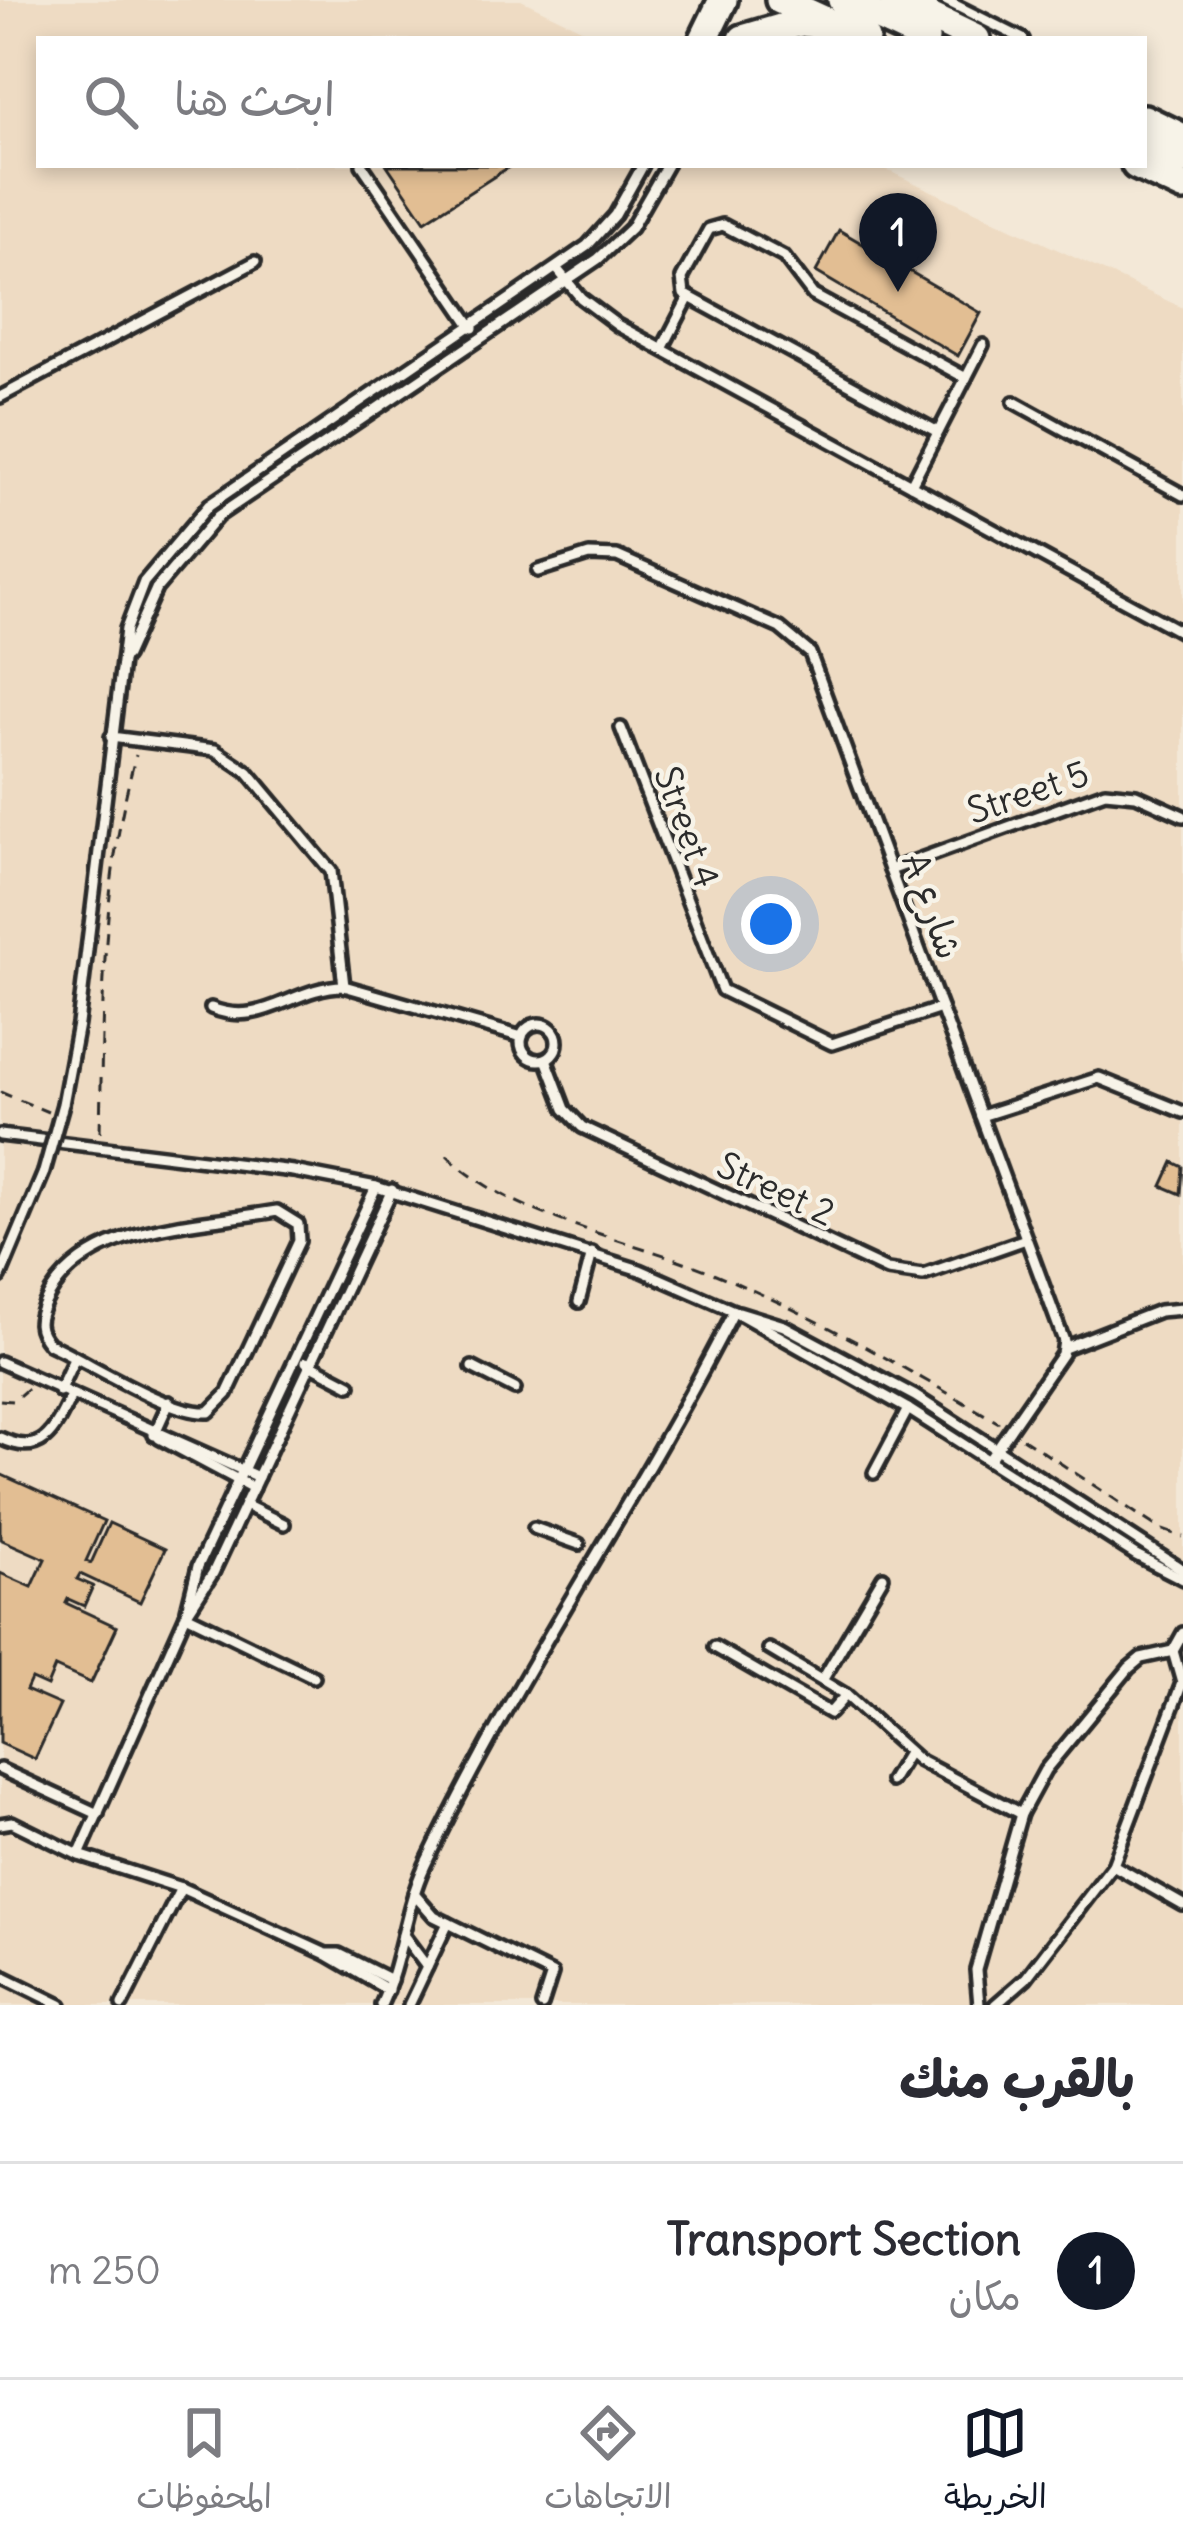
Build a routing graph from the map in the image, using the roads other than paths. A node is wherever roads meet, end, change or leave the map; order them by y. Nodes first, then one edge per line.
1 (694, 0) edge
2 (723, 0) edge
3 (741, 0) edge
4 (780, 0) edge
5 (895, 0) edge
6 (945, 0) edge
7 (850, 22) edge
8 (701, 36) edge
9 (704, 36) edge
10 (725, 36) edge
11 (750, 36) edge
12 (912, 36) edge
13 (970, 36) edge
14 (1017, 36) edge
15 (1147, 120) edge
16 (1183, 138) edge
17 (1147, 145) edge
18 (364, 168) edge
19 (641, 168) edge
20 (665, 168) edge
21 (1145, 168) edge
22 (1179, 180) edge
23 (254, 262) dead end
24 (557, 268) junction
25 (568, 280) junction
26 (689, 297) junction
27 (473, 328) junction
28 (983, 345) dead end
29 (662, 350) junction
30 (966, 378) junction
31 (0, 397) edge
32 (1014, 402) dead end
33 (938, 432) junction
34 (911, 485) junction
35 (1183, 495) edge
36 (538, 571) dead end
37 (1183, 633) edge
38 (119, 679) junction
39 (621, 728) dead end
40 (111, 737) junction
41 (1183, 816) edge
42 (890, 870) junction
43 (344, 986) junction
44 (212, 1008) dead end
45 (941, 1008) junction
46 (522, 1037) junction
47 (546, 1059) junction
48 (1183, 1112) edge
49 (981, 1116) junction
50 (0, 1135) edge
51 (376, 1187) junction
52 (392, 1190) junction
53 (1026, 1239) junction
54 (592, 1253) junction
55 (0, 1277) edge
56 (579, 1302) dead end
57 (1183, 1309) edge
58 (734, 1311) junction
59 (1064, 1348) junction
60 (75, 1357) junction
61 (296, 1357) junction
62 (0, 1362) edge
63 (310, 1364) junction
64 (472, 1367) dead end
65 (350, 1384) dead end
66 (515, 1388) dead end
67 (59, 1390) junction
68 (71, 1396) junction
69 (915, 1396) junction
70 (170, 1402) junction
71 (908, 1409) junction
72 (157, 1437) junction
73 (0, 1438) edge
74 (998, 1446) junction
75 (989, 1460) junction
76 (874, 1473) dead end
77 (240, 1475) junction
78 (255, 1483) junction
79 (245, 1505) junction
80 (284, 1524) dead end
81 (534, 1528) dead end
82 (579, 1544) dead end
83 (1183, 1575) edge
84 (883, 1577) dead end
85 (187, 1615) junction
86 (1183, 1633) edge
87 (715, 1647) dead end
88 (769, 1649) dead end
89 (1173, 1651) junction
90 (314, 1677) dead end
91 (824, 1679) junction
92 (846, 1695) junction
93 (908, 1753) junction
94 (0, 1769) edge
95 (891, 1781) dead end
96 (98, 1814) junction
97 (1021, 1814) junction
98 (0, 1824) edge
99 (79, 1855) junction
100 (1113, 1864) junction
101 (181, 1888) junction
102 (414, 1893) junction
103 (1183, 1905) edge
104 (448, 1923) junction
105 (403, 1935) junction
106 (427, 1967) junction
107 (0, 1975) edge
108 (390, 1985) junction
109 (61, 2005) edge
110 (122, 2005) edge
111 (381, 2005) edge
112 (409, 2005) edge
113 (542, 2005) edge
114 (979, 2005) edge
115 (995, 2005) edge

1 - 8 main road
2 - 9 main road
3 - 10 main road
4 - 7 main road
5 - 13 main road
6 - 14 lane
7 - 11 main road
7 - 12 main road
15 - 16 main road
17 - 22 main road
18 - 27 lane
19 - 24 lane
20 - 25 lane
21 - 22 main road
23 - 31 lane
24 - 25 lane
24 - 27 lane
25 - 29 lane
25 - 38 lane
26 - 29 lane
26 - 30 lane
26 - 33 lane
27 - 38 lane
28 - 30 lane
29 - 34 lane
30 - 33 lane
32 - 35 lane
33 - 34 lane
34 - 37 lane
36 - 42 lane, A شارع
38 - 40 lane
39 - 45 lane, Street 4
40 - 43 lane
40 - 55 lane, bridge
41 - 42 lane, Street 5
42 - 45 lane, A شارع
43 - 44 lane
43 - 46 lane
45 - 49 lane, A شارع
46 - 47 lane
46 - 47 lane
47 - 53 lane, Street 2
48 - 49 lane
49 - 53 lane, A شارع
50 - 51 lane
51 - 52 lane
51 - 61 lane
52 - 54 lane
52 - 63 lane
53 - 59 lane, A شارع
54 - 56 lane
54 - 58 lane
57 - 59 lane
58 - 69 lane
58 - 71 lane
58 - 102 lane
59 - 74 lane
60 - 67 lane
60 - 70 lane
60 - 70 lane
61 - 63 lane
61 - 77 lane
62 - 67 lane
63 - 65 lane
63 - 78 lane
64 - 66 lane
67 - 68 lane
68 - 72 lane
68 - 73 lane
69 - 71 lane
69 - 74 lane
70 - 72 lane
71 - 75 lane
71 - 76 lane
72 - 77 lane
74 - 75 lane
74 - 83 lane
75 - 83 lane
77 - 78 lane
77 - 85 lane
78 - 79 lane
79 - 80 lane
79 - 85 lane
81 - 82 lane
84 - 91 lane
85 - 90 lane
85 - 96 lane
86 - 89 lane
87 - 92 lane
88 - 91 lane
89 - 97 lane
89 - 100 lane
91 - 92 lane
92 - 93 lane
93 - 95 lane
93 - 97 lane
94 - 96 lane
96 - 99 lane
97 - 114 lane
98 - 99 lane
99 - 101 lane
100 - 103 lane
100 - 115 lane
101 - 108 lane
101 - 110 lane
102 - 104 lane
102 - 105 lane
104 - 106 lane
104 - 113 lane
105 - 106 lane
105 - 108 lane
106 - 112 lane
107 - 109 lane
108 - 111 lane

